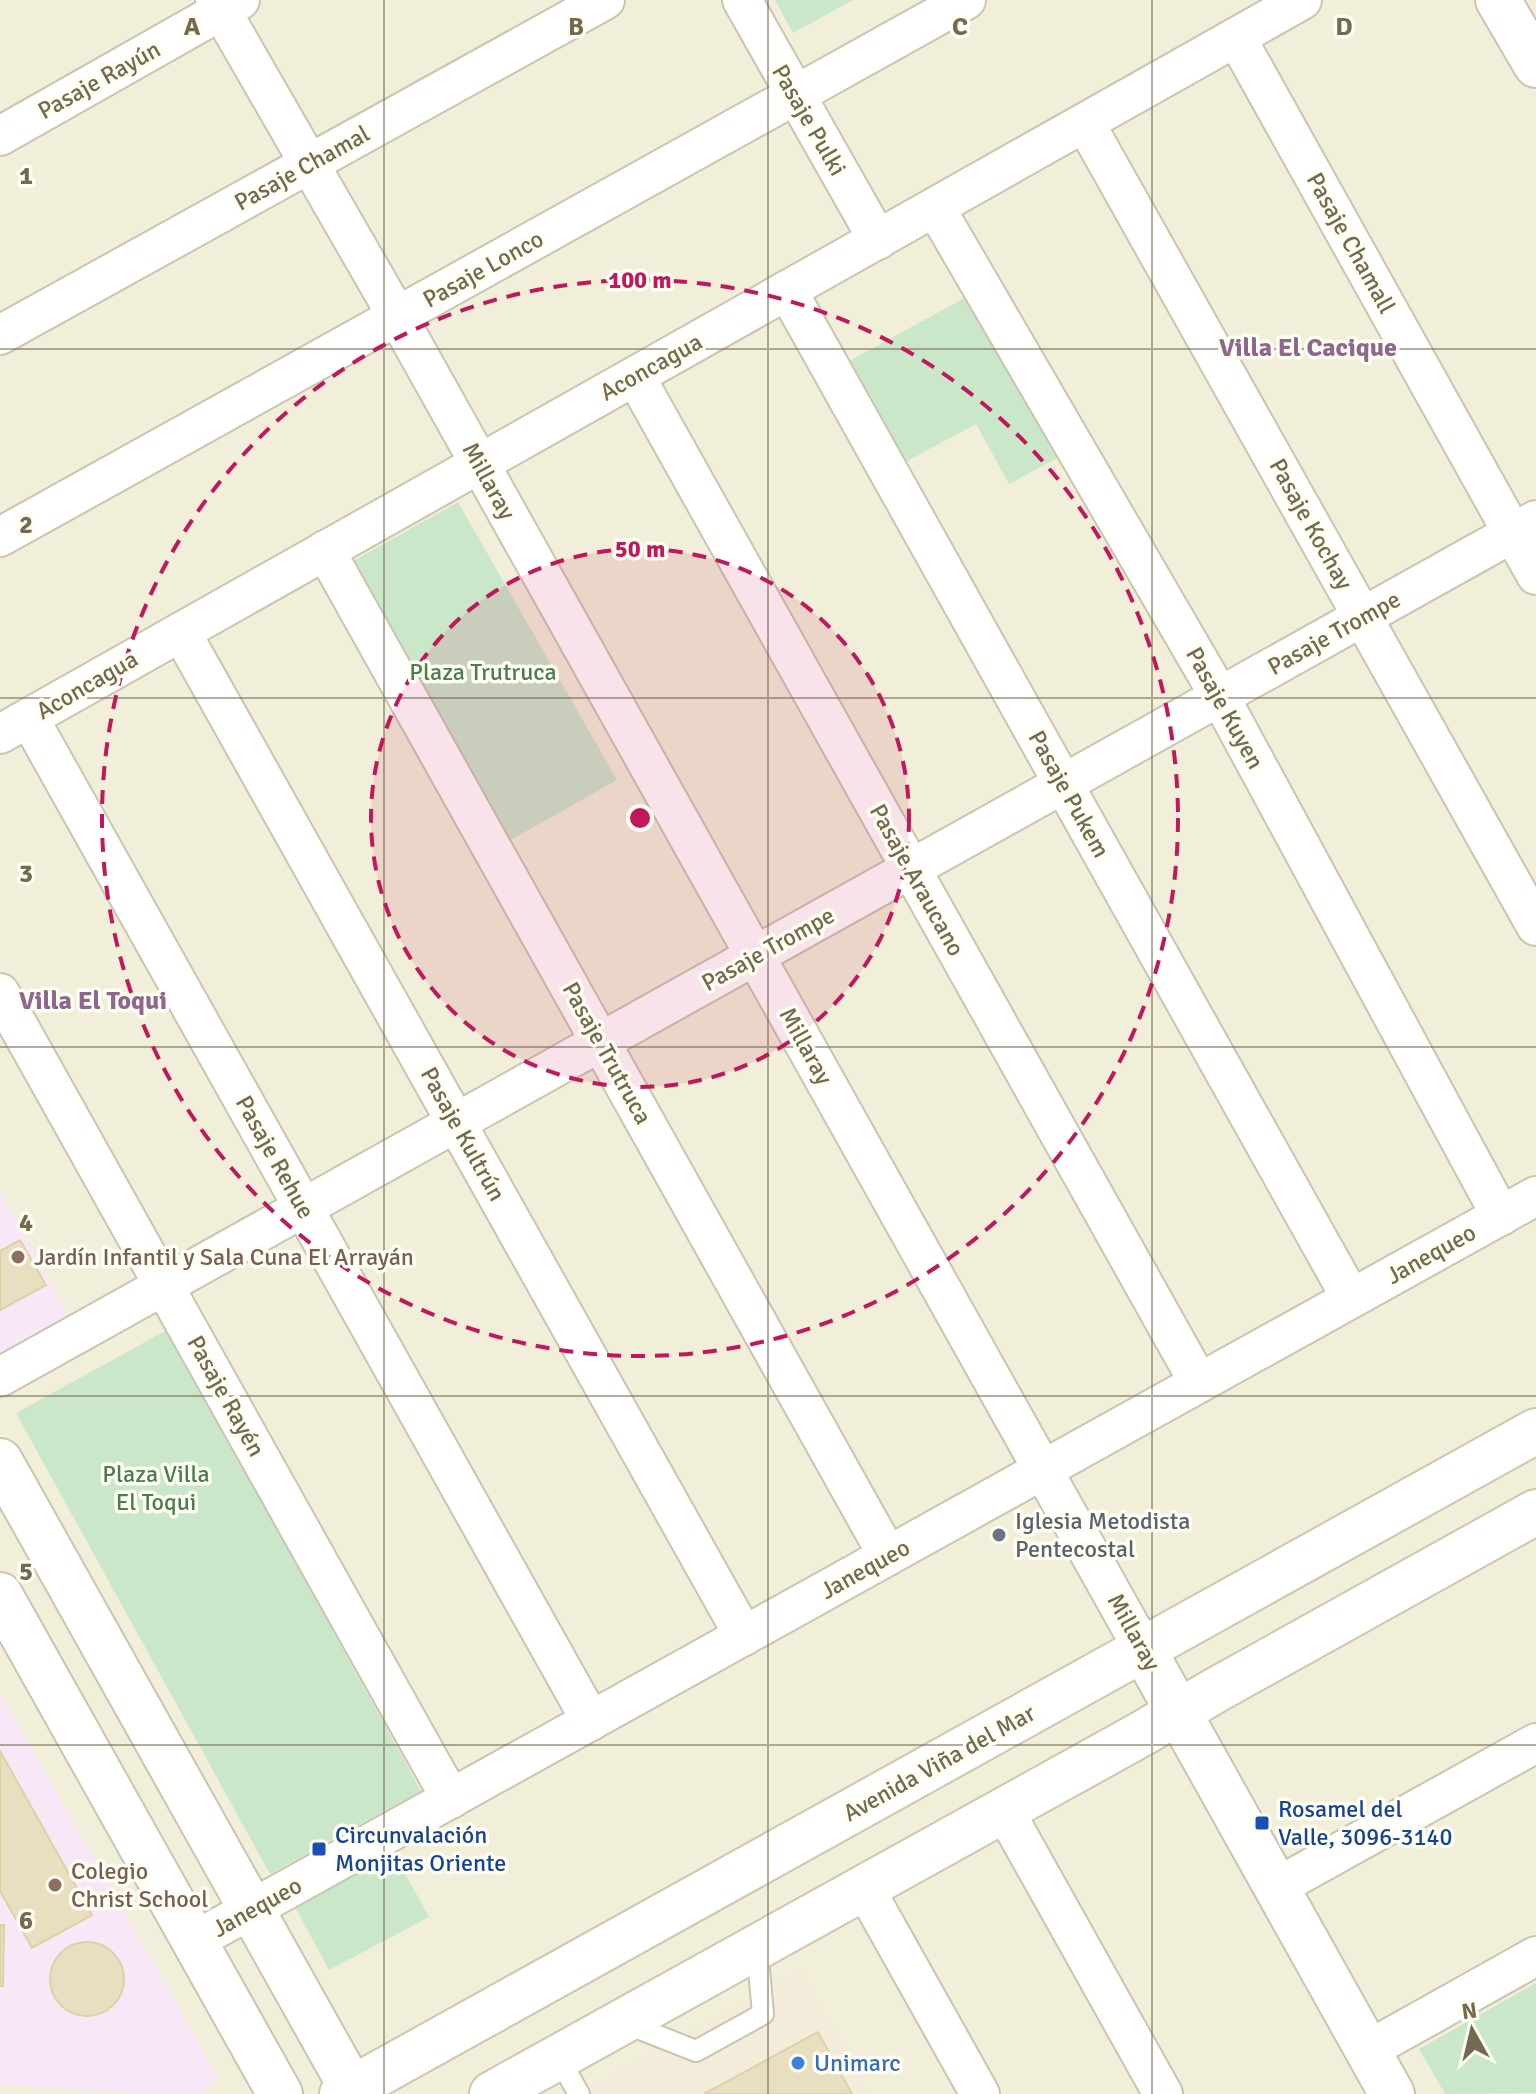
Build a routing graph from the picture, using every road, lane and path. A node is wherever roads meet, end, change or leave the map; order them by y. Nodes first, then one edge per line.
1 (605, 0) edge
2 (742, 0) edge
3 (966, 0) edge
4 (1302, 0) edge
5 (1498, 0) edge
6 (225, 4) edge
7 (1236, 37) junction
8 (1536, 65) edge
9 (795, 96) junction
10 (1085, 123) junction
11 (0, 136) edge
12 (309, 164) junction
13 (935, 207) junction
14 (878, 240) junction
15 (787, 290) junction
16 (397, 316) junction
17 (0, 335) edge
18 (635, 376) junction
19 (480, 464) junction
20 (1524, 527) edge
21 (0, 537) edge
22 (325, 550) junction
23 (1536, 575) edge
24 (1363, 617) junction
25 (181, 632) junction
26 (1220, 697) junction
27 (14, 726) edge
28 (1063, 784) junction
29 (911, 869) junction
30 (1536, 926) edge
31 (755, 956) junction
32 (0, 993) edge
33 (601, 1042) junction
34 (456, 1122) junction
35 (1536, 1196) edge
36 (303, 1208) junction
37 (1501, 1216) junction
38 (164, 1286) junction
39 (1351, 1298) junction
40 (0, 1377) edge
41 (1199, 1383) junction
42 (1536, 1431) edge
43 (0, 1461) edge
44 (1043, 1470) junction
45 (1536, 1512) edge
46 (888, 1556) junction
47 (0, 1595) edge
48 (744, 1636) junction
49 (1143, 1649) junction
50 (1179, 1713) junction
51 (591, 1721) junction
52 (1536, 1743) edge
53 (451, 1799) junction
54 (1004, 1810) junction
55 (864, 1887) junction
56 (1277, 1887) junction
57 (252, 1910) junction
58 (194, 1941) junction
59 (757, 1947) junction
60 (1536, 1956) edge
61 (622, 2022) junction
62 (1368, 2050) junction
63 (568, 2076) edge
64 (350, 2092) edge
65 (280, 2094) edge
66 (492, 2094) edge
67 (980, 2094) edge
68 (1163, 2094) edge
69 (1392, 2094) edge

1 - 12 street, Pasaje Chamal
2 - 9 street, Pasaje Pulki
3 - 9 street, Pasaje Lonco
4 - 7 street, Aconcagua
5 - 8 main road
6 - 11 street, Pasaje Rayún
6 - 12 street, Millaray
7 - 10 street, Aconcagua
7 - 20 street, Pasaje Chamall
9 - 14 street, Pasaje Pulki
9 - 16 street, Pasaje Lonco
10 - 13 street, Aconcagua
10 - 24 street, Pasaje Kochay
12 - 16 street, Millaray
12 - 17 street, Pasaje Chamal
13 - 14 street, Aconcagua
13 - 26 street, Pasaje Kuyen
14 - 15 street, Aconcagua
15 - 18 street, Aconcagua
15 - 28 street, Pasaje Pukem
16 - 19 street, Millaray
16 - 21 street, Pasaje Lonco
18 - 19 street, Aconcagua
18 - 29 street, Pasaje Araucano
19 - 22 street, Aconcagua
19 - 31 street, Millaray
20 - 23 street, Pasaje Chamall
20 - 24 street, Pasaje Trompe
22 - 25 street, Aconcagua
22 - 33 street, Pasaje Trutruca
24 - 26 street, Pasaje Trompe
24 - 30 street, Pasaje Kochay
25 - 27 street, Aconcagua
25 - 34 street, Pasaje Kultrún
26 - 28 street, Pasaje Trompe
26 - 37 street, Pasaje Kuyen
27 - 36 street, Pasaje Rehue
28 - 29 street, Pasaje Trompe
28 - 39 street, Pasaje Pukem
29 - 31 street, Pasaje Trompe
29 - 41 street, Pasaje Araucano
31 - 33 street, Pasaje Trompe
31 - 44 street, Millaray
32 - 38 street, Pasaje Rayén
33 - 34 street, Pasaje Trompe
33 - 46 street, Pasaje Trutruca
34 - 36 street, Pasaje Trompe
34 - 48 street, Pasaje Kultrún
35 - 37 street, Janequeo
36 - 38 street, Pasaje Trompe
36 - 51 street, Pasaje Rehue
37 - 39 street, Janequeo
38 - 40 street, Pasaje Trompe
38 - 53 street, Pasaje Rayén
39 - 41 street, Janequeo
41 - 44 street, Janequeo
42 - 49 main road, Avenida Viña del Mar
43 - 57 main road
44 - 46 street, Janequeo
44 - 49 street, Millaray
45 - 50 main road
46 - 48 street, Janequeo
47 - 58 main road
48 - 51 street, Janequeo
49 - 50 main road, Millaray
49 - 64 main road, Avenida Viña del Mar
50 - 54 main road
50 - 56 main road, Millaray
51 - 53 street, Janequeo
52 - 56 street
53 - 57 street, Janequeo
54 - 55 main road
54 - 68 street
55 - 59 main road
55 - 67 street
56 - 62 main road, Millaray
57 - 58 street, Janequeo
57 - 64 main road
58 - 65 main road
59 - 61 main road
59 - 61 lane
60 - 62 street
61 - 63 main road
62 - 69 main road, Millaray
63 - 66 main road

